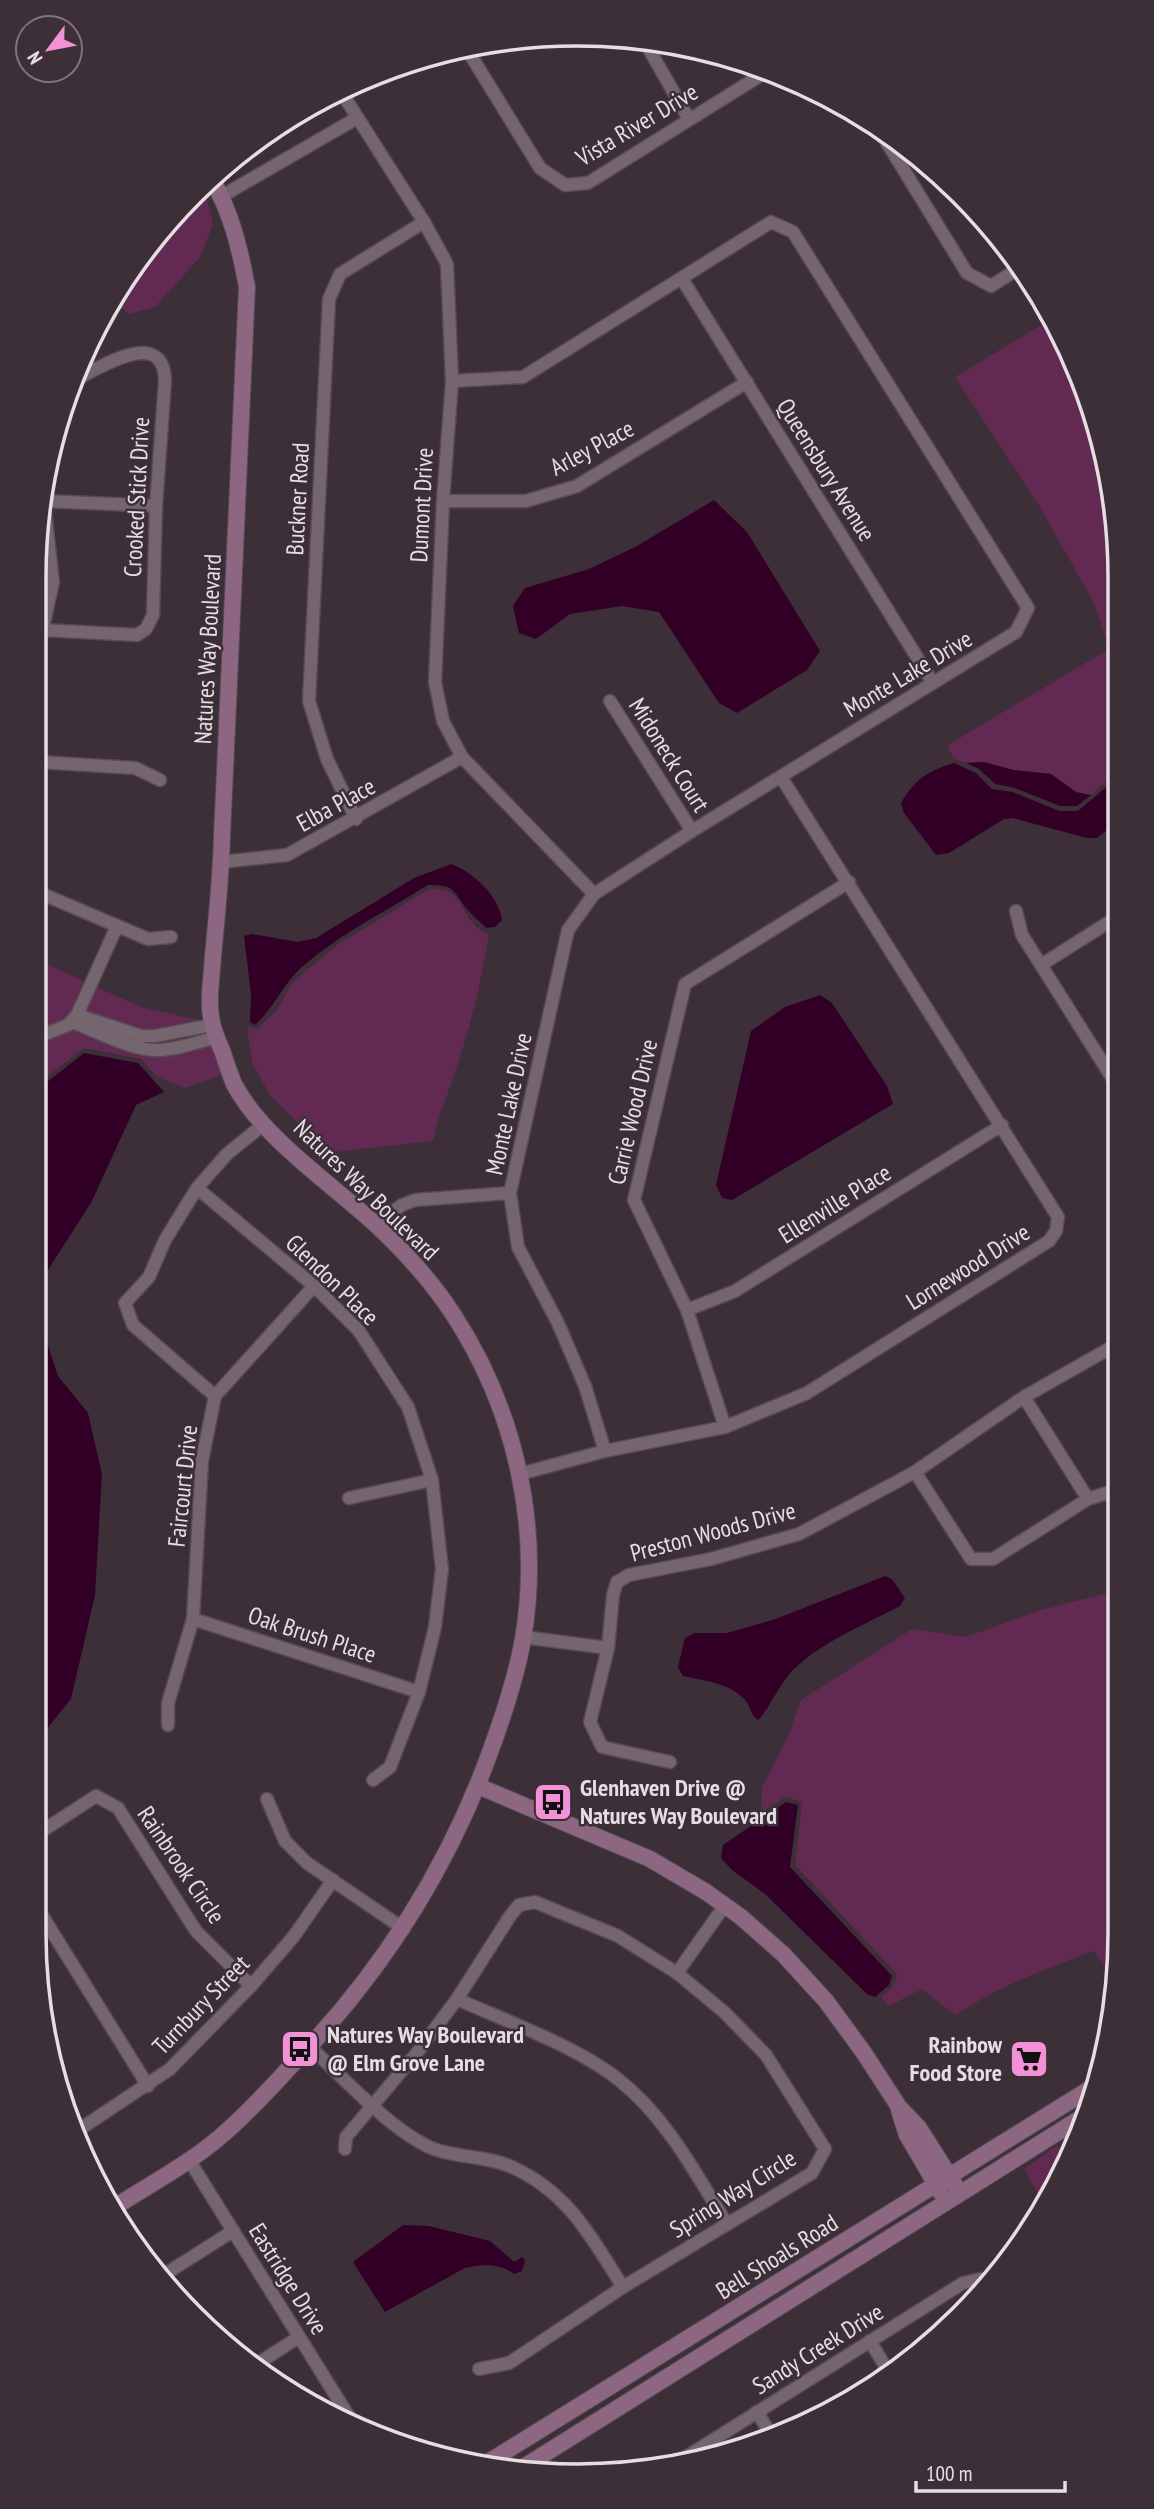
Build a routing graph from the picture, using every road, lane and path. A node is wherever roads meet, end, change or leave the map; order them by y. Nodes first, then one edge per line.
1 (650, 51) edge
2 (471, 56) edge
3 (757, 77) edge
4 (345, 99) edge
5 (357, 118) junction
6 (689, 119) junction
7 (890, 147) edge
8 (216, 187) edge
9 (222, 196) junction
10 (424, 222) junction
11 (1012, 272) edge
12 (682, 279) junction
13 (85, 376) edge
14 (452, 381) junction
15 (747, 382) junction
16 (51, 501) edge
17 (443, 501) junction
18 (156, 506) junction
19 (48, 531) edge
20 (46, 616) edge
21 (46, 630) edge
22 (933, 683) junction
23 (610, 701) dead end
24 (462, 757) junction
25 (46, 762) edge
26 (781, 777) junction
27 (160, 780) dead end
28 (356, 819) junction
29 (692, 831) junction
30 (221, 862) junction
31 (849, 882) junction
32 (594, 894) junction
33 (46, 896) edge
34 (1016, 911) dead end
35 (1108, 923) edge
36 (117, 926) junction
37 (171, 937) dead end
38 (1041, 965) junction
39 (74, 1018) junction
40 (179, 1031) junction
41 (214, 1031) junction
42 (46, 1032) edge
43 (183, 1046) junction
44 (1108, 1071) edge
45 (264, 1124) junction
46 (1002, 1125) junction
47 (197, 1188) junction
48 (510, 1193) junction
49 (376, 1225) junction
50 (314, 1286) junction
51 (687, 1310) junction
52 (1108, 1349) edge
53 (215, 1396) junction
54 (1024, 1397) junction
55 (725, 1427) junction
56 (605, 1451) junction
57 (915, 1472) junction
58 (520, 1474) junction
59 (432, 1480) junction
60 (1108, 1493) edge
61 (349, 1498) dead end
62 (1088, 1499) junction
63 (193, 1619) junction
64 (523, 1637) junction
65 (608, 1648) junction
66 (419, 1692) junction
67 (168, 1725) dead end
68 (670, 1762) dead end
69 (373, 1780) dead end
70 (478, 1786) junction
71 (267, 1799) dead end
72 (46, 1829) edge
73 (333, 1880) junction
74 (725, 1905) junction
75 (46, 1922) edge
76 (404, 1929) junction
77 (677, 1973) junction
78 (251, 1986) junction
79 (457, 1999) junction
80 (310, 2047) junction
81 (148, 2086) junction
82 (1083, 2093) edge
83 (372, 2104) junction
84 (1073, 2122) edge
85 (83, 2127) edge
86 (345, 2149) dead end
87 (189, 2160) junction
88 (943, 2180) junction
89 (960, 2193) junction
90 (946, 2202) junction
91 (120, 2203) edge
92 (727, 2224) junction
93 (233, 2231) junction
94 (169, 2272) edge
95 (980, 2279) edge
96 (623, 2287) junction
97 (299, 2337) junction
98 (870, 2341) junction
99 (262, 2361) edge
100 (885, 2365) edge
101 (480, 2369) dead end
102 (345, 2410) edge
103 (757, 2412) junction
104 (766, 2428) edge
105 (699, 2449) edge
106 (496, 2457) edge
107 (533, 2461) edge

1 - 6 street
2 - 6 street, Vista River Drive
3 - 6 street, Vista River Drive
4 - 5 street, Dumont Drive
5 - 9 street
5 - 10 street, Dumont Drive
7 - 11 street
8 - 9 street, Natures Way Boulevard
9 - 30 street, Natures Way Boulevard
10 - 14 street, Dumont Drive
10 - 28 street, Buckner Road
12 - 14 street, Monte Lake Drive
12 - 15 street, Queensbury Avenue
12 - 22 street, Monte Lake Drive
13 - 18 street, Crooked Stick Drive
14 - 17 street, Dumont Drive
15 - 17 street, Arley Place
15 - 22 street, Queensbury Avenue
16 - 18 street
17 - 24 street, Dumont Drive
18 - 21 street, Crooked Stick Drive
19 - 20 street
22 - 26 street, Monte Lake Drive
23 - 29 street, Midoneck Court
24 - 28 street, Elba Place
24 - 32 street, Dumont Drive
25 - 27 street
26 - 29 street, Monte Lake Drive
26 - 31 street, Lornewood Drive
28 - 30 street, Elba Place
29 - 32 street, Monte Lake Drive
30 - 41 street, Natures Way Boulevard
31 - 46 street, Lornewood Drive
31 - 51 street, Carrie Wood Drive
32 - 48 street, Monte Lake Drive
33 - 36 street
34 - 38 street
35 - 38 street
36 - 37 street
36 - 39 street
38 - 44 street
39 - 40 street
39 - 42 street
39 - 43 street
40 - 41 street
40 - 43 street
41 - 43 street
41 - 45 street, Natures Way Boulevard
45 - 47 street
45 - 49 street, Natures Way Boulevard
46 - 51 street, Ellenville Place
46 - 55 street, Lornewood Drive
47 - 50 street, Glendon Place
47 - 53 street
48 - 49 street
48 - 56 street, Monte Lake Drive
49 - 58 street, Natures Way Boulevard
50 - 53 street, Faircourt Drive
50 - 59 street, Glendon Place
51 - 55 street, Carrie Wood Drive
52 - 54 street, Preston Woods Drive
53 - 63 street, Faircourt Drive
54 - 57 street, Preston Woods Drive
54 - 62 street
55 - 56 street, Lornewood Drive
56 - 58 street, Lornewood Drive
57 - 62 street
57 - 65 street, Preston Woods Drive
58 - 64 street, Natures Way Boulevard
59 - 61 street
59 - 66 street, Glendon Place
60 - 62 street
63 - 66 street, Oak Brush Place
63 - 67 street, Faircourt Drive
64 - 65 street
64 - 70 street, Natures Way Boulevard
65 - 68 street, Preston Woods Drive
66 - 69 street, Glendon Place
70 - 74 street
70 - 76 street, Natures Way Boulevard
71 - 73 street
72 - 78 street, Rainbrook Circle
73 - 76 street
73 - 78 street, Turnbury Street
74 - 77 street
74 - 88 street
75 - 81 street
76 - 80 street, Natures Way Boulevard
77 - 79 street, Spring Way Circle
77 - 92 street, Spring Way Circle
78 - 81 street, Turnbury Street
79 - 83 street, Spring Way Circle
79 - 92 street
80 - 83 street
80 - 87 street, Natures Way Boulevard
81 - 85 street, Turnbury Street
82 - 88 street, Bell Shoals Road
83 - 86 street, Spring Way Circle
83 - 96 street
84 - 89 street, Bell Shoals Road
87 - 91 street, Natures Way Boulevard
87 - 93 street, Eastridge Drive
88 - 89 street
88 - 90 street
88 - 106 street, Bell Shoals Road
89 - 90 street, Bell Shoals Road
90 - 107 street, Bell Shoals Road
92 - 96 street, Spring Way Circle
93 - 94 street
93 - 97 street, Eastridge Drive
95 - 98 street, Sandy Creek Drive
96 - 101 street, Spring Way Circle
97 - 99 street
97 - 102 street, Eastridge Drive
98 - 100 street
98 - 103 street, Sandy Creek Drive
103 - 104 street
103 - 105 street, Sandy Creek Drive

